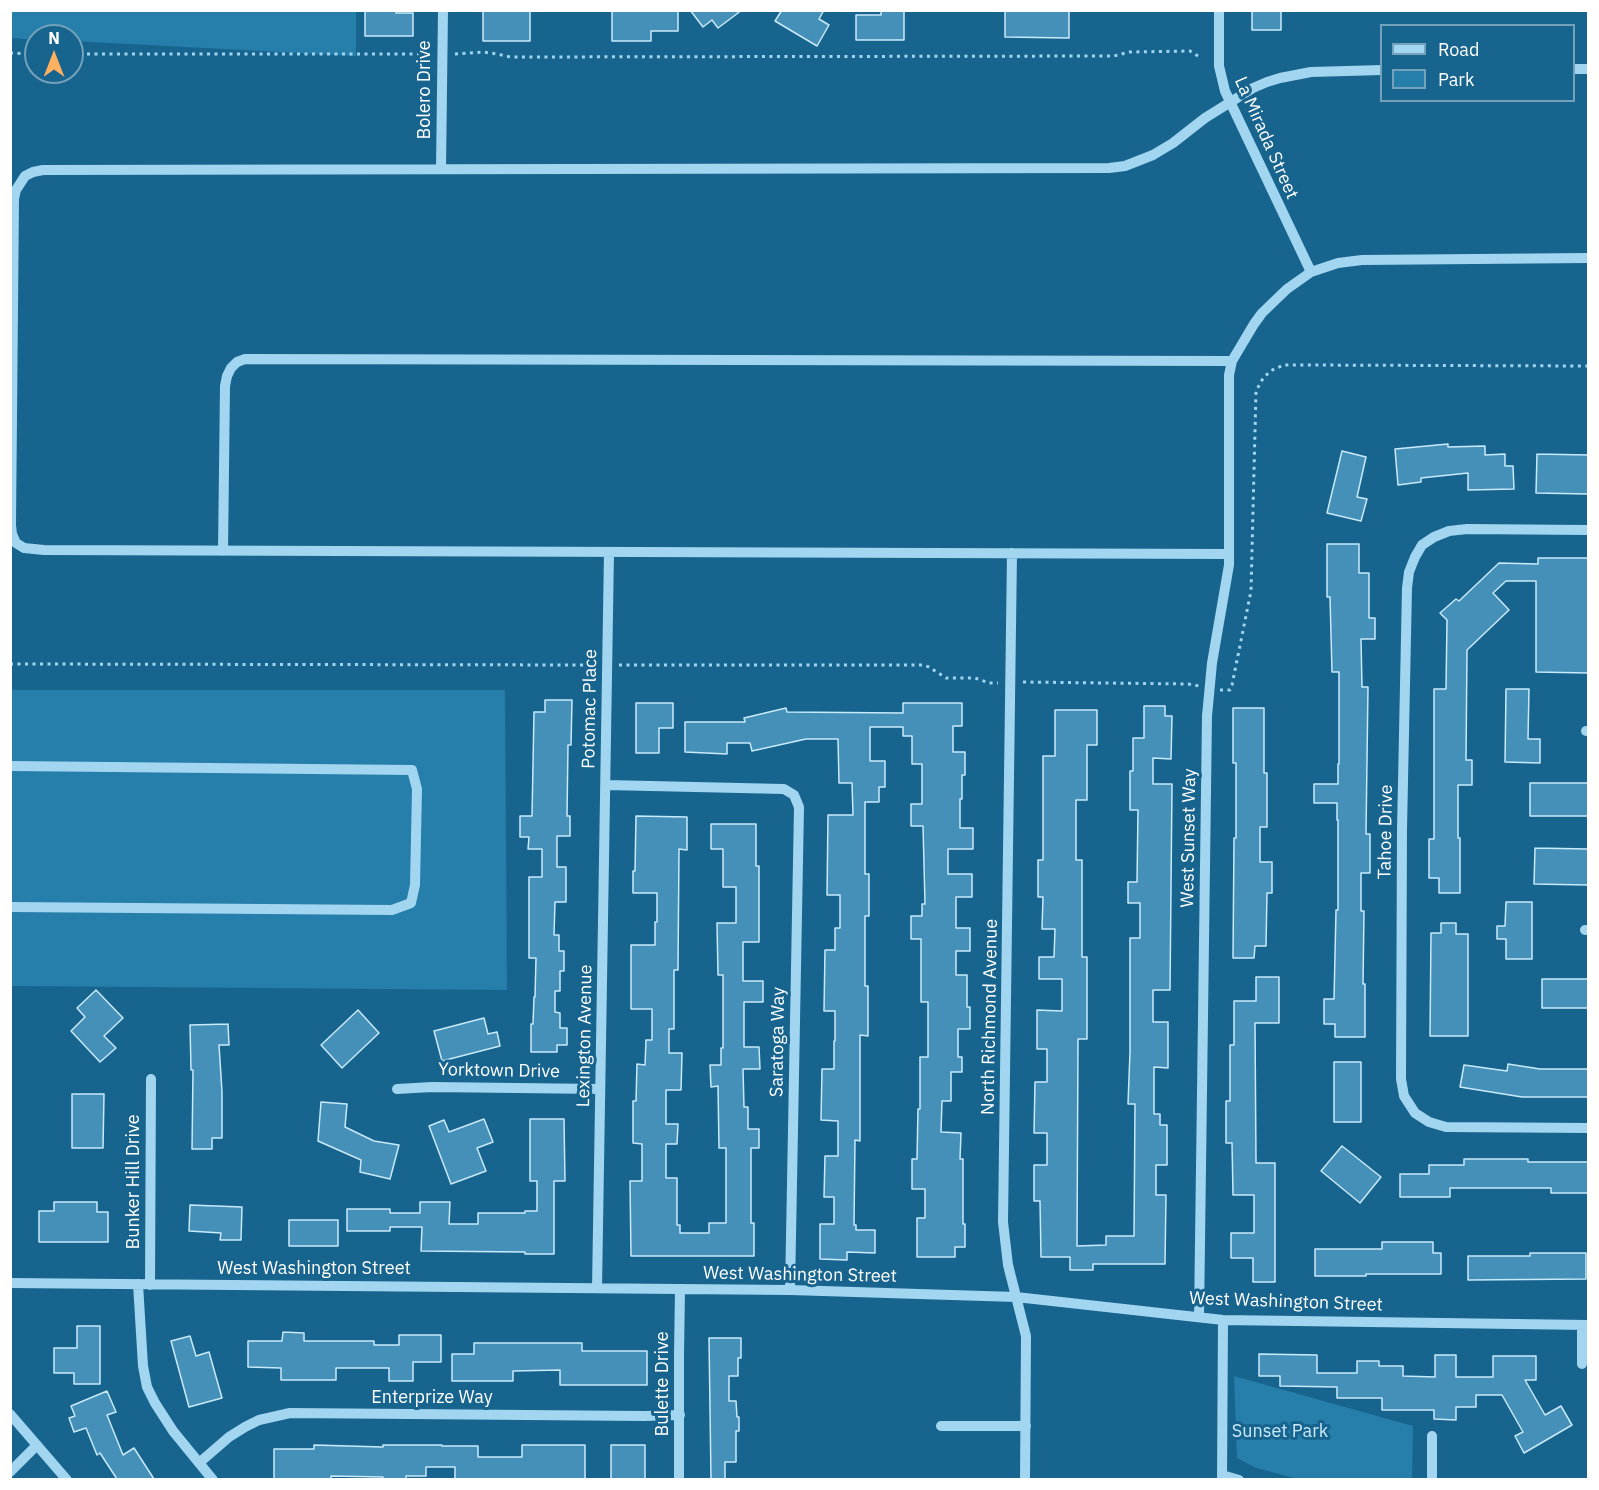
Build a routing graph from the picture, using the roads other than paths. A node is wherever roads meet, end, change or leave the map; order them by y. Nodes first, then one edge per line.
1 (442, 10) edge
2 (1219, 10) edge
3 (1380, 70) edge
4 (1229, 103) junction
5 (441, 169) junction
6 (1588, 258) edge
7 (1311, 273) junction
8 (1232, 361) junction
9 (11, 400) edge
10 (1588, 530) edge
11 (223, 551) junction
12 (609, 552) junction
13 (1012, 553) junction
14 (1228, 554) junction
15 (10, 766) edge
16 (606, 785) junction
17 (794, 795) joint
18 (10, 906) edge
19 (151, 1079) dead end
20 (397, 1089) dead end
21 (600, 1089) junction
22 (1588, 1128) edge
23 (10, 1283) edge
24 (144, 1285) junction
25 (597, 1288) junction
26 (680, 1289) junction
27 (790, 1290) junction
28 (1016, 1297) junction
29 (1199, 1317) junction
30 (1223, 1320) junction
31 (1585, 1325) edge
32 (1582, 1364) dead end
33 (10, 1414) edge
34 (680, 1414) junction
35 (941, 1426) dead end
36 (1026, 1426) junction
37 (1432, 1436) dead end
38 (38, 1445) junction
39 (199, 1463) junction
40 (10, 1472) edge
41 (1222, 1477) edge
42 (67, 1479) edge
43 (213, 1479) edge
44 (679, 1479) edge
45 (1025, 1479) edge
46 (1239, 1479) edge
47 (1432, 1479) edge

1 - 5 street, Bolero Drive
2 - 4 street, La Mirada Street
3 - 4 street
4 - 5 street
4 - 7 street, La Mirada Street
5 - 9 street
6 - 7 street
7 - 8 street
8 - 11 street
8 - 14 street, West Sunset Way
9 - 11 street
10 - 22 street, Tahoe Drive
11 - 12 street
12 - 13 street
12 - 16 street, Potomac Place
13 - 14 street
13 - 28 street, North Richmond Avenue
14 - 29 street, West Sunset Way
15 - 18 street
16 - 17 street, Potomac Place
16 - 21 street, Lexington Avenue
17 - 27 street, Saratoga Way
19 - 24 street, Bunker Hill Drive
20 - 21 street, Yorktown Drive
21 - 25 street, Lexington Avenue
23 - 24 street, West Washington Street
24 - 25 street, West Washington Street
24 - 39 street, Bunker Hill Drive
25 - 26 street, West Washington Street
26 - 27 street, West Washington Street
26 - 34 street, Bulette Drive
27 - 28 street, West Washington Street
28 - 29 street, West Washington Street
28 - 36 street, North Richmond Avenue
29 - 30 street, West Washington Street
30 - 31 street, West Washington Street
30 - 41 street
31 - 32 street
33 - 38 street
34 - 39 street, Enterprize Way
34 - 44 street, Bulette Drive
35 - 36 street
36 - 45 street, North Richmond Avenue
37 - 47 street
38 - 40 street
38 - 42 street
39 - 43 street, Bunker Hill Drive
41 - 46 street

